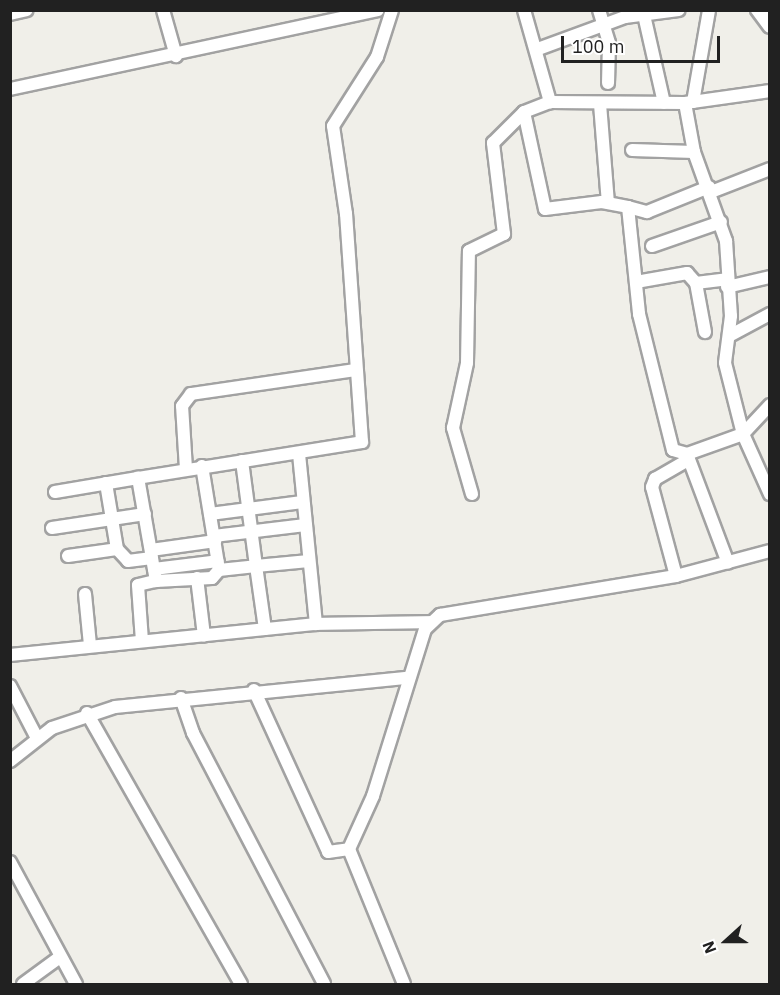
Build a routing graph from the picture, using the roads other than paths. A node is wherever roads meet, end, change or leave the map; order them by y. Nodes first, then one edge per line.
1 (27, 10) edge
2 (164, 10) edge
3 (378, 10) edge
4 (392, 10) edge
5 (524, 10) edge
6 (599, 10) edge
7 (679, 10) edge
8 (709, 10) edge
9 (757, 10) edge
10 (10, 14) edge
11 (644, 15) junction
12 (604, 24) junction
13 (770, 27) edge
14 (538, 49) junction
15 (176, 56) junction
16 (608, 84) dead end
17 (10, 89) edge
18 (770, 92) edge
19 (550, 102) junction
20 (689, 102) junction
21 (664, 103) junction
22 (600, 104) junction
23 (524, 112) junction
24 (632, 150) dead end
25 (694, 152) junction
26 (770, 169) edge
27 (710, 190) junction
28 (608, 203) junction
29 (628, 207) junction
30 (721, 222) junction
31 (652, 246) dead end
32 (770, 277) edge
33 (636, 282) junction
34 (696, 283) junction
35 (727, 283) junction
36 (770, 314) edge
37 (705, 332) dead end
38 (729, 336) junction
39 (356, 370) junction
40 (770, 405) edge
41 (743, 434) junction
42 (300, 454) junction
43 (688, 457) junction
44 (242, 461) junction
45 (202, 466) junction
46 (186, 469) junction
47 (138, 478) junction
48 (106, 483) junction
49 (55, 492) dead end
50 (472, 494) dead end
51 (770, 494) edge
52 (302, 502) junction
53 (248, 508) junction
54 (145, 514) junction
55 (210, 514) junction
56 (112, 519) junction
57 (305, 525) junction
58 (52, 528) dead end
59 (250, 531) junction
60 (214, 538) junction
61 (117, 549) junction
62 (770, 551) edge
63 (68, 556) dead end
64 (152, 559) junction
65 (309, 561) junction
66 (728, 563) junction
67 (218, 565) junction
68 (256, 566) junction
69 (676, 576) junction
70 (196, 578) junction
71 (156, 582) junction
72 (85, 594) dead end
73 (431, 622) junction
74 (316, 624) junction
75 (265, 629) junction
76 (204, 636) junction
77 (142, 641) junction
78 (90, 645) junction
79 (10, 656) edge
80 (408, 678) junction
81 (10, 686) edge
82 (254, 690) junction
83 (181, 698) junction
84 (87, 713) junction
85 (37, 738) junction
86 (10, 761) edge
87 (349, 849) junction
88 (10, 862) edge
89 (60, 957) junction
90 (23, 984) edge
91 (76, 984) edge
92 (241, 984) edge
93 (324, 984) edge
94 (404, 984) edge

1 - 10 street
2 - 15 street
3 - 15 street
4 - 39 street
5 - 14 street
6 - 12 street
7 - 11 street
8 - 20 street
9 - 13 street
11 - 12 street
11 - 21 street
12 - 14 street
12 - 16 street
14 - 19 street
15 - 17 street
18 - 20 street
19 - 22 street
19 - 23 street
20 - 21 street
20 - 25 street
21 - 22 street
22 - 28 street
23 - 28 street
23 - 50 street
24 - 25 street
25 - 27 street
26 - 27 street
27 - 29 street
27 - 30 street
28 - 29 street
29 - 33 street
30 - 31 street
30 - 35 street
32 - 35 street
33 - 34 street
33 - 43 street
34 - 35 street
34 - 37 street
35 - 38 street
36 - 38 street
38 - 41 street
39 - 42 street
39 - 46 street
40 - 41 street
41 - 43 street
41 - 51 street
42 - 44 street
42 - 52 street
43 - 66 street
43 - 69 street
44 - 45 street
44 - 53 street
45 - 46 street
45 - 55 street
46 - 47 street
47 - 48 street
47 - 54 street
48 - 49 street
48 - 56 street
52 - 53 street
52 - 57 street
53 - 55 street
53 - 59 street
54 - 56 street
54 - 64 street
55 - 60 street
56 - 58 street
56 - 61 street
57 - 59 street
57 - 65 street
59 - 60 street
59 - 68 street
60 - 64 street
60 - 67 street
61 - 63 street
61 - 64 street
62 - 66 street
64 - 67 street
64 - 71 street
65 - 68 street
65 - 74 street
66 - 69 street
67 - 68 street
67 - 70 street
68 - 75 street
69 - 73 street
70 - 71 street
70 - 76 street
71 - 77 street
72 - 78 street
73 - 74 street
73 - 80 street
74 - 75 street
75 - 76 street
76 - 77 street
77 - 78 street
78 - 79 street
80 - 82 street
80 - 87 street
81 - 85 street
82 - 83 street
82 - 87 street
83 - 84 street
83 - 93 street
84 - 85 street
84 - 92 street
85 - 86 street
87 - 94 street
88 - 89 street
89 - 90 street
89 - 91 street

